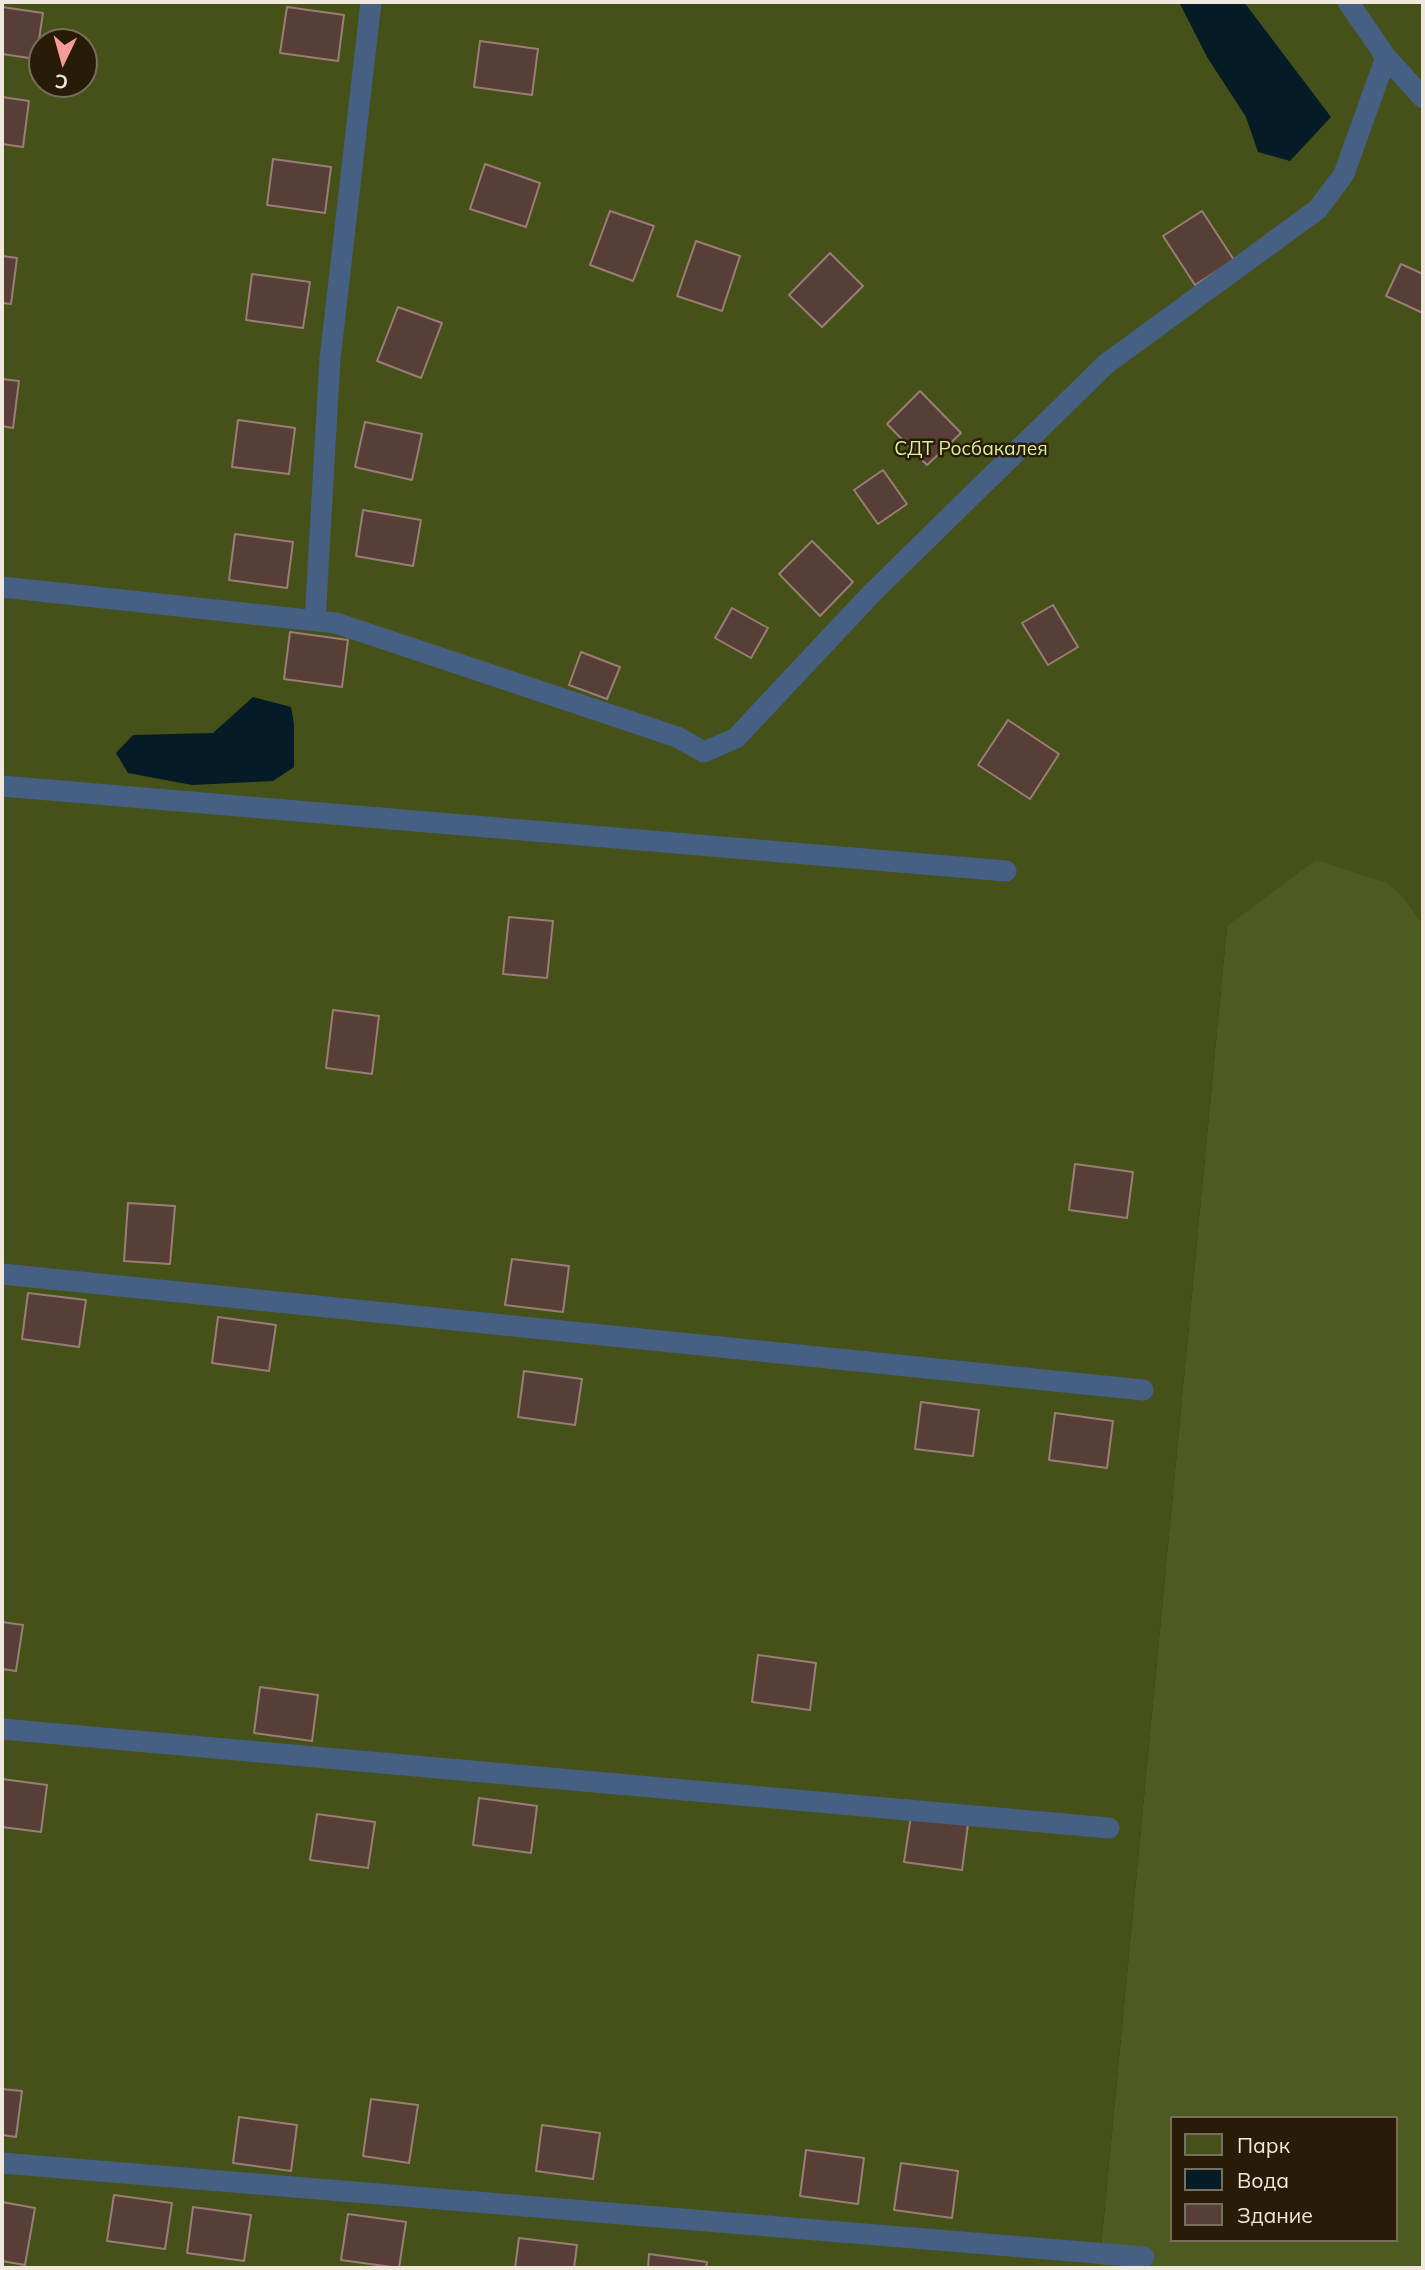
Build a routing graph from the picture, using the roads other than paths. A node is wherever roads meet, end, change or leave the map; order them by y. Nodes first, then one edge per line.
1 (371, 2) edge
2 (1348, 2) edge
3 (1386, 57) junction
4 (1423, 98) edge
5 (2, 587) edge
6 (315, 621) junction
7 (2, 786) edge
8 (1006, 872) dead end
9 (2, 1274) edge
10 (1143, 1390) dead end
11 (2, 1729) edge
12 (1109, 1828) dead end
13 (2, 2163) edge
14 (1144, 2257) dead end

1 - 6 lane
2 - 3 lane
3 - 4 lane
3 - 6 lane
5 - 6 lane
7 - 8 lane
9 - 10 lane
11 - 12 lane
13 - 14 lane

